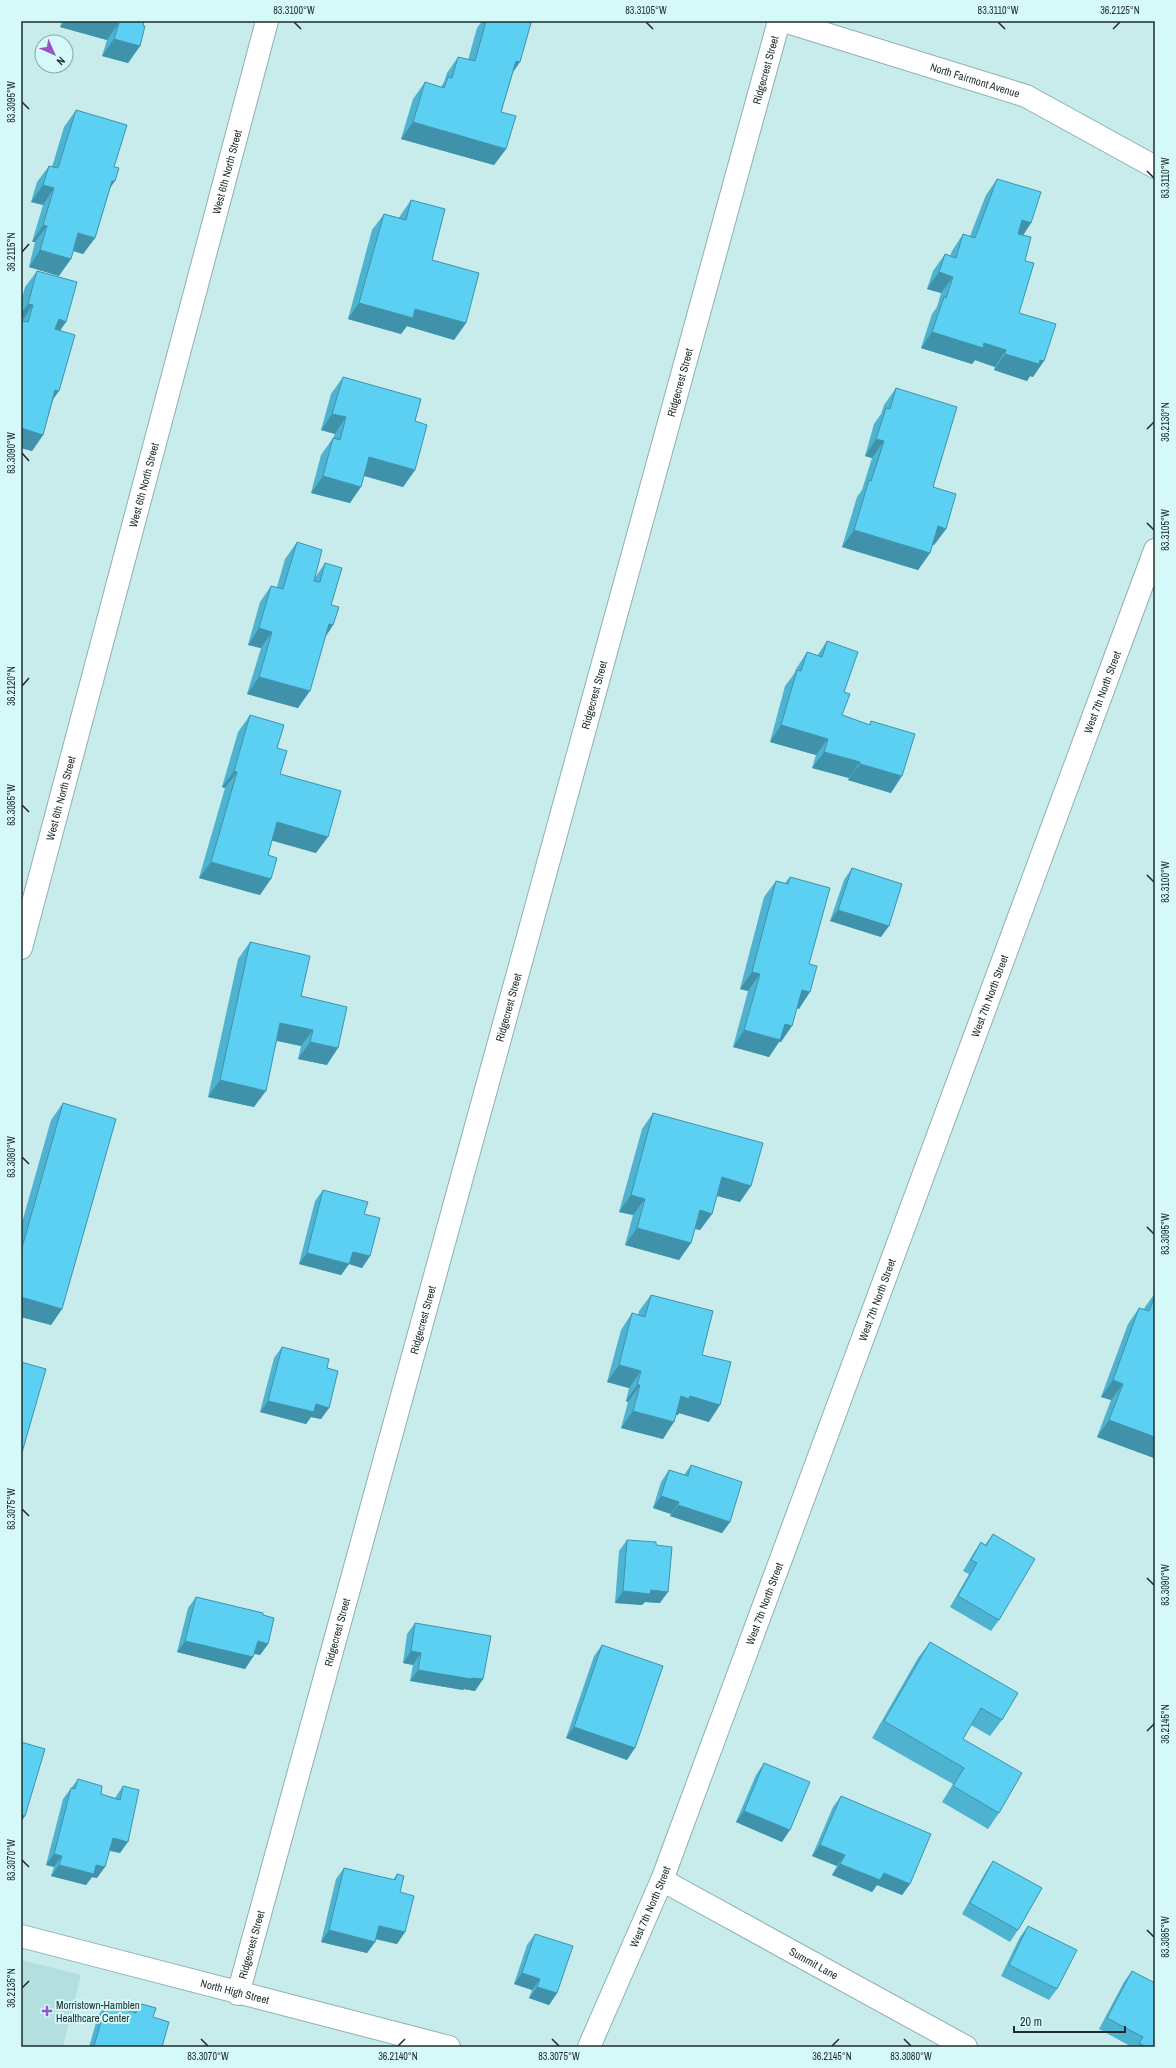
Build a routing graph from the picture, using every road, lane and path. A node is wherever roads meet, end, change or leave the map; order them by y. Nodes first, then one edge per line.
1 (267, 21) edge
2 (779, 21) edge
3 (784, 21) edge
4 (1155, 167) edge
5 (1155, 550) edge
6 (21, 948) edge
7 (662, 1880) junction
8 (21, 1936) edge
9 (238, 1994) junction
10 (449, 2047) edge
11 (589, 2047) edge
12 (966, 2047) edge

1 - 6 street, West 6th North Street
2 - 9 street, Ridgecrest Street
3 - 4 street, North Fairmont Avenue
5 - 7 street, West 7th North Street
7 - 11 street, West 7th North Street
7 - 12 street, Summit Lane
8 - 9 street, North High Street
9 - 10 street, North High Street

